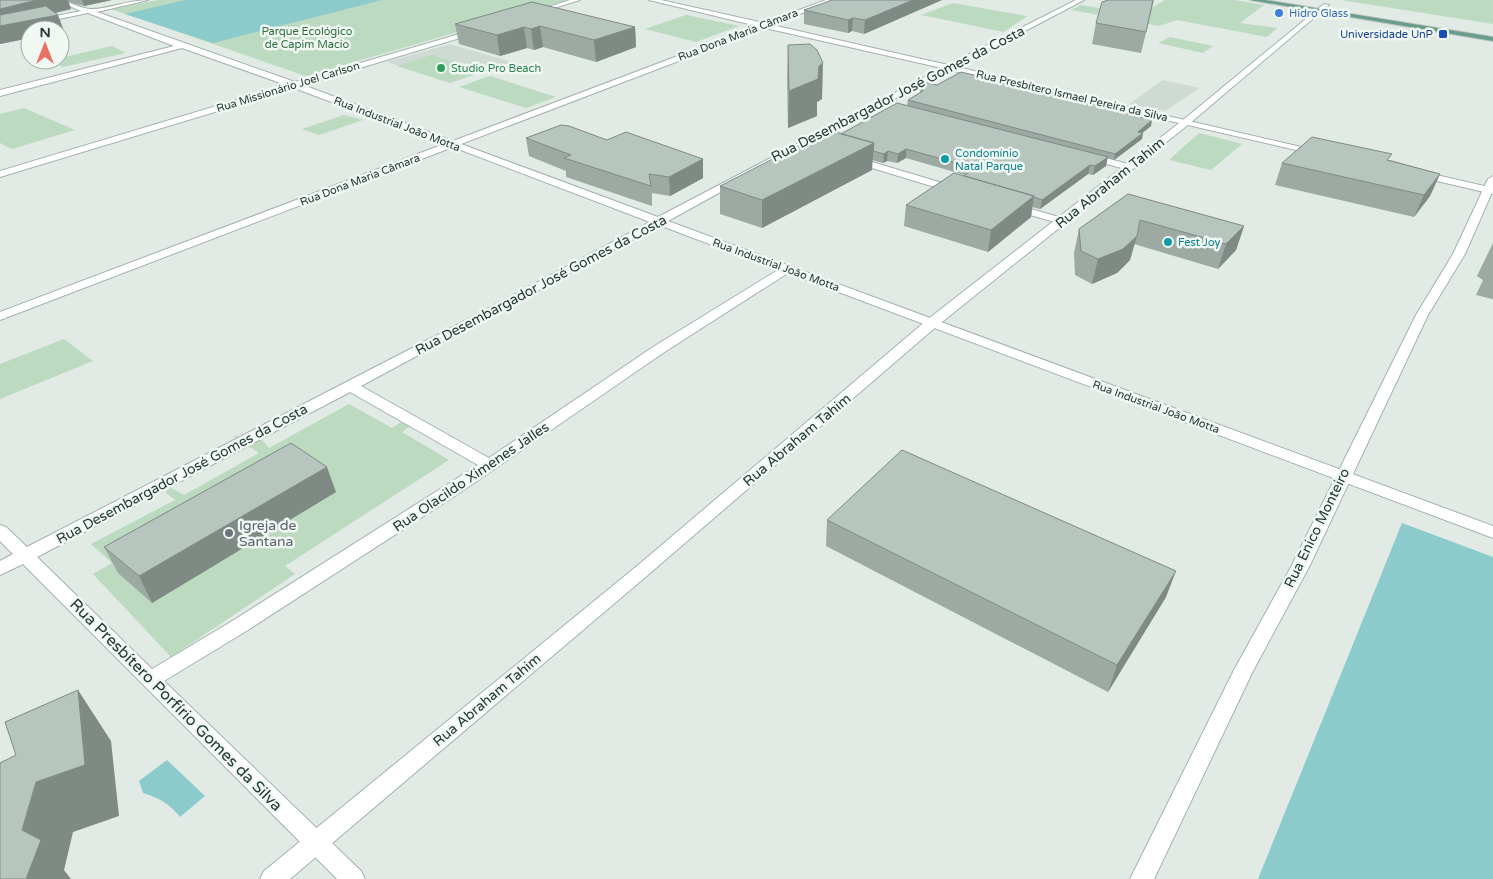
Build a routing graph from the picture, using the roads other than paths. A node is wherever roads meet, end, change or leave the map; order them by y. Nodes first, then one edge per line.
1 (59, 0) edge
2 (145, 0) edge
3 (577, 0) edge
4 (652, 0) edge
5 (832, 0) edge
6 (1080, 0) edge
7 (1253, 0) edge
8 (1296, 0) edge
9 (1326, 5) junction
10 (88, 11) junction
11 (1318, 11) junction
12 (529, 14) edge
13 (762, 25) junction
14 (486, 27) edge
15 (0, 29) edge
16 (1493, 33) edge
17 (1466, 35) junction
18 (1493, 40) edge
19 (182, 46) junction
20 (948, 68) junction
21 (294, 85) junction
22 (0, 93) edge
23 (880, 103) junction
24 (899, 108) edge
25 (1186, 122) junction
26 (801, 144) junction
27 (452, 145) junction
28 (819, 149) edge
29 (1329, 154) edge
30 (838, 155) edge
31 (1081, 155) edge
32 (1129, 167) junction
33 (1413, 173) edge
34 (0, 174) edge
35 (1491, 186) edge
36 (969, 194) edge
37 (1006, 205) edge
38 (659, 222) junction
39 (1062, 222) junction
40 (787, 269) junction
41 (0, 316) edge
42 (932, 323) junction
43 (351, 386) junction
44 (490, 465) junction
45 (1343, 476) junction
46 (0, 531) edge
47 (1493, 532) edge
48 (25, 556) junction
49 (0, 569) edge
50 (151, 679) junction
51 (314, 842) junction
52 (272, 879) edge
53 (353, 879) edge
54 (1142, 879) edge

1 - 10 street, Rua Industrial João Motta
2 - 10 street
3 - 12 street
4 - 13 street, Rua Presbítero Ismael Pereira da Silva
5 - 13 street, Rua Dona Maria Câmara
6 - 20 street, Rua Desembargador José Gomes da Costa
7 - 11 main road
8 - 9 main road
9 - 11 street, Rua Abraham Tahim
9 - 16 main road
10 - 15 street
10 - 19 street, Rua Industrial João Motta
11 - 17 main road
11 - 25 street, Rua Abraham Tahim
13 - 20 street, Rua Presbítero Ismael Pereira da Silva
13 - 27 street, Rua Dona Maria Câmara
14 - 21 street, Rua Missionário Joel Carlson
16 - 17 main road
17 - 18 main road
19 - 21 street, Rua Industrial João Motta
19 - 22 street
20 - 23 street, Rua Desembargador José Gomes da Costa
20 - 25 street, Rua Presbítero Ismael Pereira da Silva
21 - 27 street, Rua Industrial João Motta
21 - 34 street, Rua Missionário Joel Carlson
23 - 24 street
23 - 26 street, Rua Desembargador José Gomes da Costa
25 - 29 street, Rua Presbítero Ismael Pereira da Silva
25 - 32 street, Rua Abraham Tahim
26 - 28 street
26 - 38 street, Rua Desembargador José Gomes da Costa
27 - 38 street, Rua Industrial João Motta
27 - 41 street, Rua Dona Maria Câmara
30 - 36 street
31 - 32 street
32 - 39 street, Rua Abraham Tahim
33 - 35 street
35 - 45 street, Rua Enico Monteiro
37 - 39 street
38 - 40 street, Rua Industrial João Motta
38 - 43 street, Rua Desembargador José Gomes da Costa
39 - 42 street, Rua Abraham Tahim
40 - 42 street, Rua Industrial João Motta
40 - 44 street, Rua Olacildo Ximenes Jalles
42 - 45 street, Rua Industrial João Motta
42 - 51 street, Rua Abraham Tahim
43 - 44 street
43 - 48 street, Rua Desembargador José Gomes da Costa
44 - 50 street, Rua Olacildo Ximenes Jalles
45 - 47 street, Rua Industrial João Motta
45 - 54 street, Rua Enico Monteiro
46 - 48 street, Rua Presbítero Porfírio Gomes da Silva
48 - 49 street, Rua Desembargador José Gomes da Costa
48 - 50 street, Rua Presbítero Porfírio Gomes da Silva
50 - 51 street, Rua Presbítero Porfírio Gomes da Silva
51 - 52 street, Rua Abraham Tahim
51 - 53 street, Rua Presbítero Porfírio Gomes da Silva

